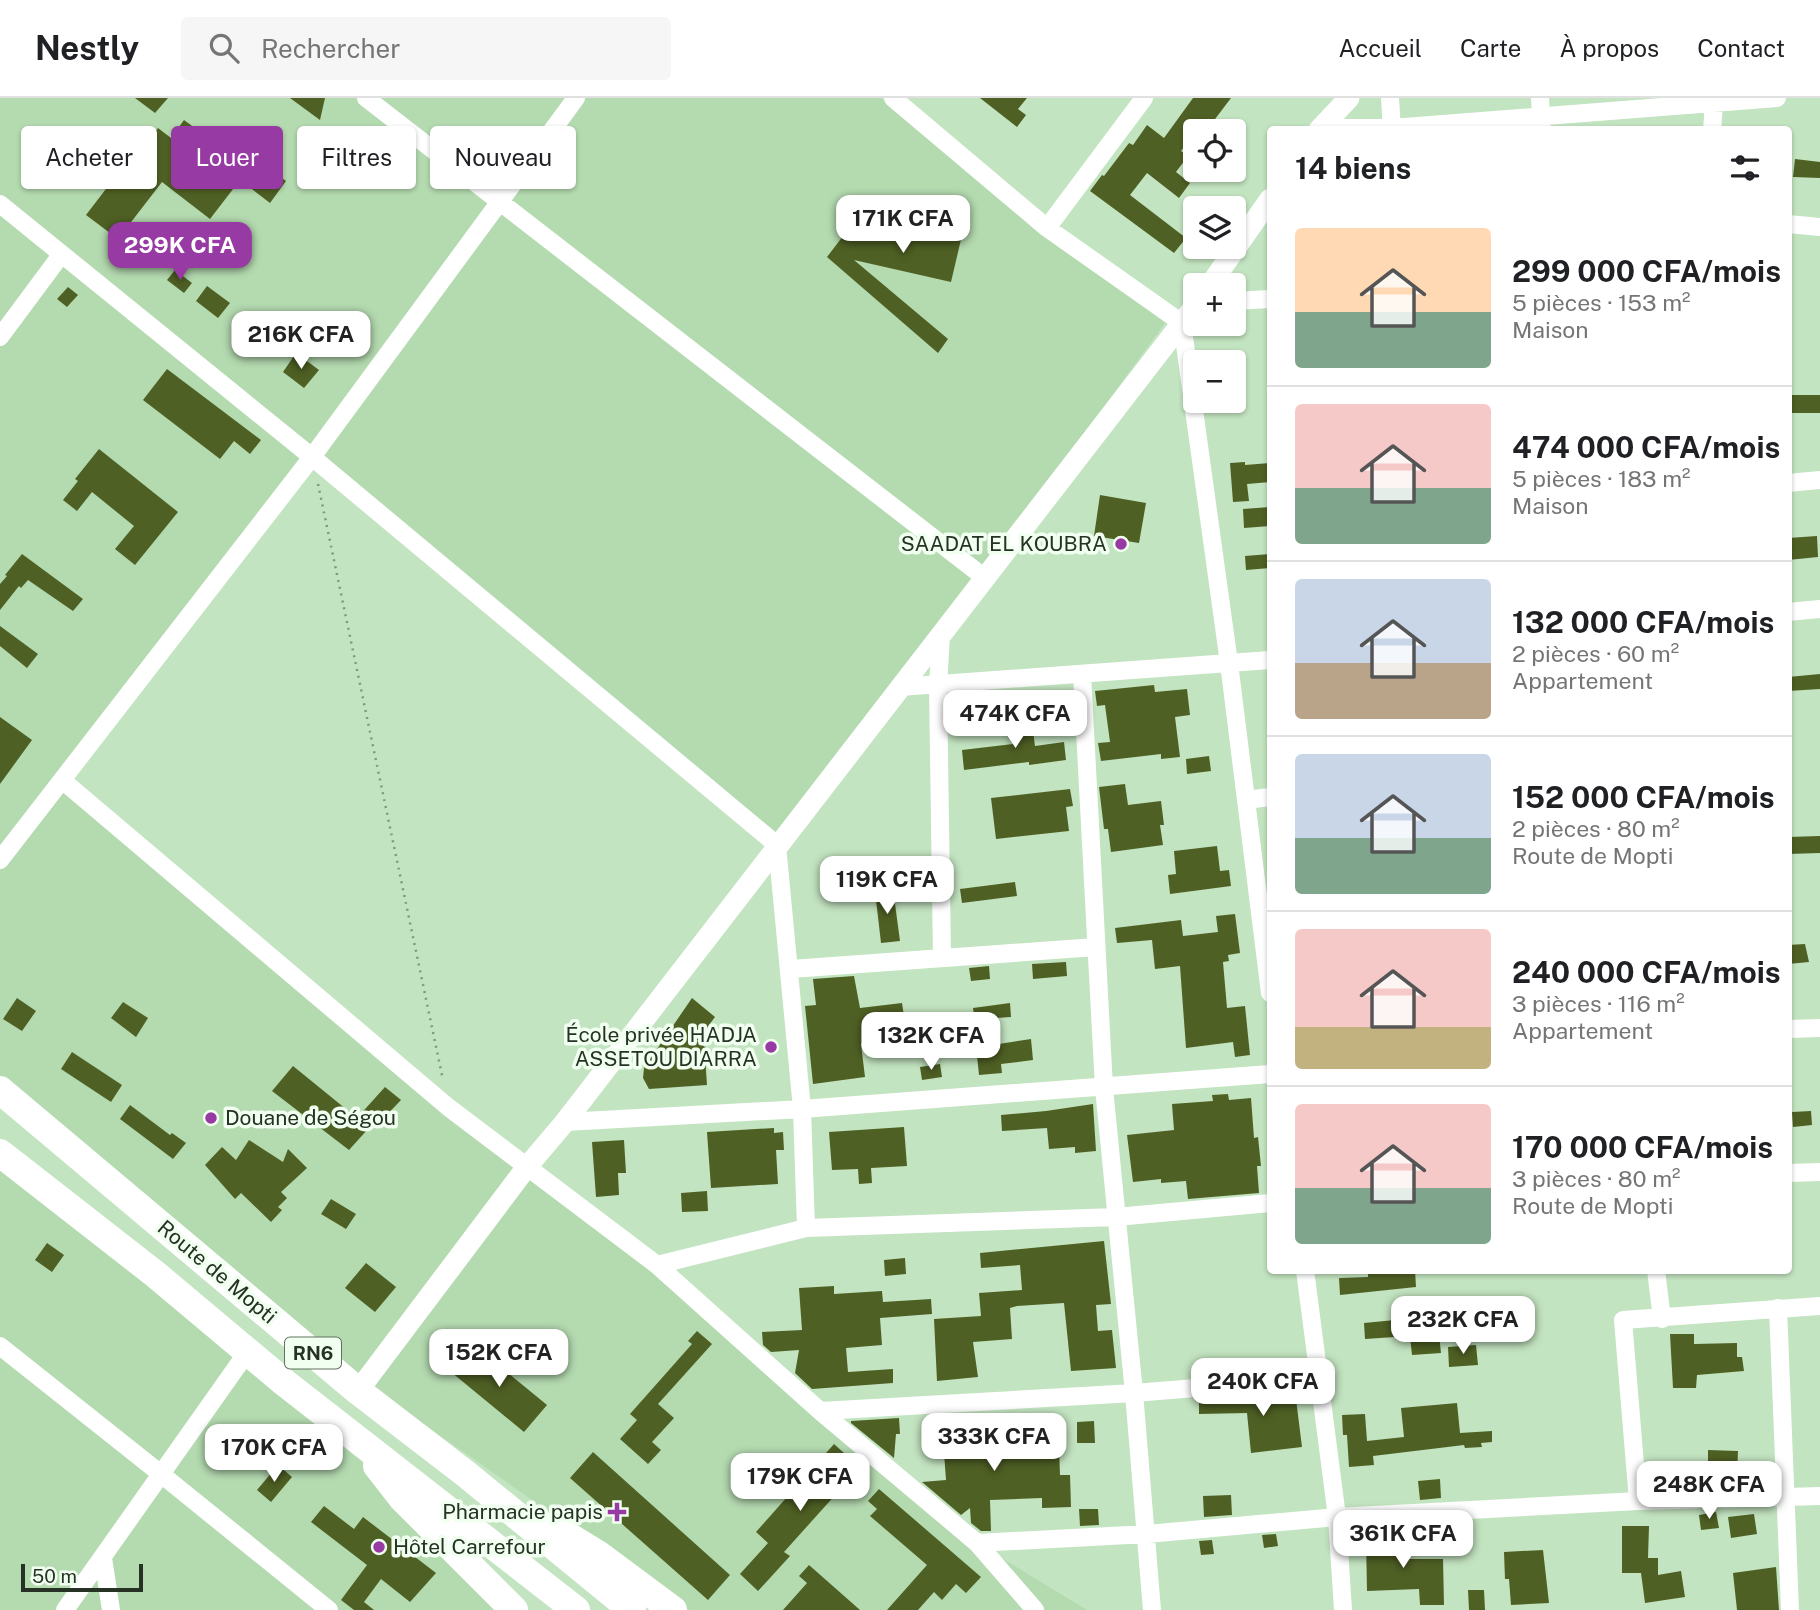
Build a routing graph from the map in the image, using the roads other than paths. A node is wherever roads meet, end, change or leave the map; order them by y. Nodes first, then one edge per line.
1 (366, 98) edge
2 (576, 98) edge
3 (894, 98) edge
4 (1349, 98) edge
5 (1390, 98) edge
6 (1777, 98) edge
7 (1135, 101) edge
8 (1714, 104) junction
9 (1541, 114) edge
10 (1323, 126) edge
11 (1392, 126) edge
12 (1422, 126) edge
13 (1712, 126) edge
14 (500, 203) junction
15 (1267, 203) edge
16 (0, 204) edge
17 (1792, 224) edge
18 (1820, 227) edge
19 (1047, 228) junction
20 (61, 255) junction
21 (1218, 273) edge
22 (1267, 299) edge
23 (1246, 300) edge
24 (1183, 311) edge
25 (1183, 323) edge
26 (1191, 336) edge
27 (0, 337) edge
28 (312, 457) junction
29 (1820, 480) edge
30 (1792, 483) edge
31 (985, 578) junction
32 (1820, 609) edge
33 (1792, 612) edge
34 (941, 635) junction
35 (1267, 660) edge
36 (1229, 663) junction
37 (1082, 674) junction
38 (938, 686) junction
39 (899, 687) junction
40 (62, 780) junction
41 (1267, 797) edge
42 (1246, 800) junction
43 (777, 845) junction
44 (0, 860) edge
45 (1097, 947) junction
46 (942, 957) junction
47 (791, 969) junction
48 (1267, 969) edge
49 (1820, 1028) edge
50 (1792, 1029) edge
51 (1267, 1074) edge
52 (1104, 1088) junction
53 (0, 1090) edge
54 (802, 1110) junction
55 (565, 1122) junction
56 (0, 1153) edge
57 (526, 1168) junction
58 (1820, 1172) edge
59 (1792, 1173) edge
60 (1267, 1203) edge
61 (1116, 1217) junction
62 (806, 1228) junction
63 (657, 1265) junction
64 (1306, 1274) edge
65 (1656, 1274) edge
66 (1820, 1306) edge
67 (1778, 1308) junction
68 (1662, 1319) junction
69 (0, 1346) edge
70 (248, 1351) junction
71 (1319, 1378) junction
72 (358, 1391) junction
73 (1134, 1393) junction
74 (821, 1410) junction
75 (349, 1431) junction
76 (162, 1474) junction
77 (466, 1474) junction
78 (1820, 1496) edge
79 (1787, 1497) junction
80 (1638, 1501) junction
81 (1337, 1517) junction
82 (1147, 1534) junction
83 (977, 1543) junction
84 (103, 1558) junction
85 (65, 1610) edge
86 (111, 1610) edge
87 (328, 1610) edge
88 (514, 1610) edge
89 (576, 1610) edge
90 (632, 1610) edge
91 (673, 1610) edge
92 (1035, 1610) edge
93 (1152, 1610) edge
94 (1343, 1610) edge
95 (1790, 1610) edge

1 - 14 street
2 - 14 street
3 - 19 street
4 - 10 street
5 - 11 street
6 - 8 street
7 - 19 street
8 - 9 street
8 - 13 street
9 - 12 street
14 - 28 street
14 - 31 street
15 - 21 street
16 - 20 street
17 - 18 street
19 - 24 street
20 - 27 street
20 - 28 street
22 - 23 street
25 - 31 street
26 - 36 street
28 - 40 street
28 - 43 street
29 - 30 street
31 - 34 street
32 - 33 street
34 - 38 street
34 - 39 street
35 - 36 street
36 - 37 street
36 - 42 street
37 - 38 street
37 - 45 street
38 - 39 street
38 - 46 street
39 - 43 street
40 - 44 street
40 - 57 street
41 - 42 street
42 - 48 street
43 - 47 street
43 - 55 street
45 - 46 street
45 - 52 street
46 - 47 street
47 - 54 street
49 - 50 street
51 - 52 street
52 - 54 street
52 - 61 street
53 - 72 highway, Route de Mopti / RN6
54 - 55 street
54 - 62 street
55 - 57 street
56 - 70 highway, Route de Mopti / RN6
57 - 63 street
57 - 72 street
58 - 59 street
60 - 61 street
61 - 62 street
61 - 73 street
62 - 63 street
63 - 74 street
64 - 71 street
65 - 68 street
66 - 67 street
67 - 68 street
67 - 79 street
68 - 80 street
69 - 76 street
70 - 75 highway, Route de Mopti / RN6
70 - 76 street
71 - 73 street
71 - 81 street
72 - 77 highway, Route de Mopti / RN6
73 - 74 street
73 - 82 street
74 - 83 street
75 - 88 highway
75 - 89 highway, Route de Mopti / RN6
76 - 84 street
76 - 87 street
77 - 90 highway, Route de Mopti / RN6
77 - 91 highway
78 - 79 street
79 - 80 street
79 - 95 street
80 - 81 street
81 - 82 street
81 - 94 street
82 - 83 street
82 - 93 street
83 - 92 street
84 - 85 street
84 - 86 street

